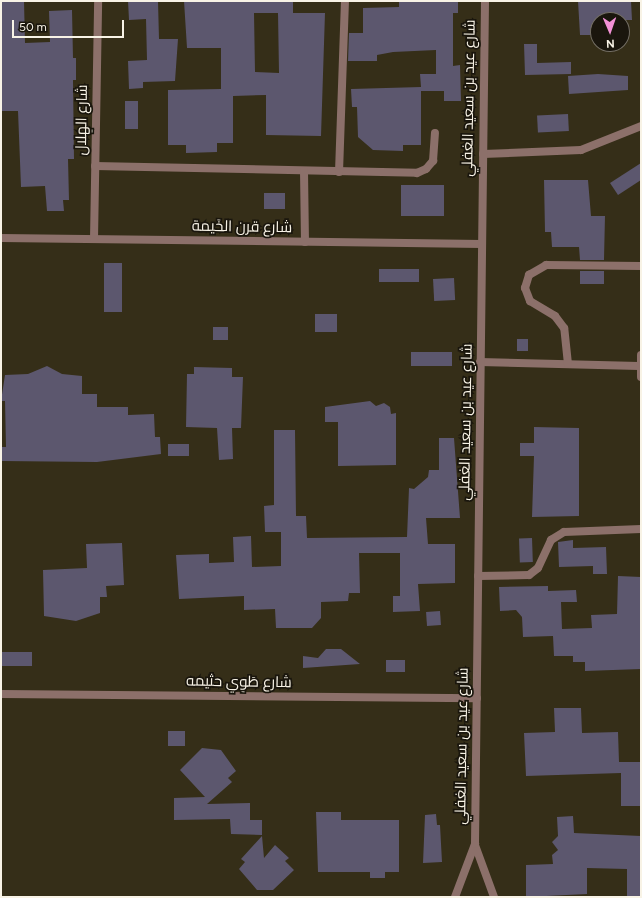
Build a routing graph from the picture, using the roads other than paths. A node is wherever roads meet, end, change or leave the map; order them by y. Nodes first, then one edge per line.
1 (98, 1) edge
2 (345, 1) edge
3 (484, 1) edge
4 (641, 126) edge
5 (435, 133) dead end
6 (483, 154) junction
7 (95, 166) junction
8 (304, 171) junction
9 (339, 172) junction
10 (1, 238) edge
11 (94, 239) junction
12 (305, 242) junction
13 (482, 244) junction
14 (641, 266) edge
15 (641, 355) edge
16 (480, 362) junction
17 (568, 364) junction
18 (639, 366) junction
19 (641, 377) edge
20 (641, 529) edge
21 (478, 576) junction
22 (1, 694) edge
23 (477, 698) junction
24 (475, 844) junction
25 (455, 897) edge
26 (494, 897) edge

1 - 7 street, شارع الهِلال
2 - 9 street
3 - 6 street, شارع عيد بن سعيد الغفلي
4 - 6 street
5 - 9 street
6 - 13 street, شارع عيد بن سعيد الغفلي
7 - 8 street
7 - 11 street, شارع الهِلال
8 - 9 street
8 - 12 street
10 - 11 street, شارع قرن الخَيمة
11 - 12 street, شارع قرن الخَيمة
12 - 13 street, شارع قرن الخَيمة
13 - 16 street, شارع عيد بن سعيد الغفلي
14 - 17 street
15 - 18 street
16 - 17 street
16 - 21 street, شارع عيد بن سعيد الغفلي
17 - 18 street
18 - 19 street
20 - 21 street
21 - 23 street, شارع عيد بن سعيد الغفلي
22 - 23 street, شارع طَوِي حثيمه
23 - 24 street, شارع عيد بن سعيد الغفلي
24 - 25 street, شارع عيد بن سعيد الغفلي
24 - 26 street, شارع عيد بن سعيد الغفلي

